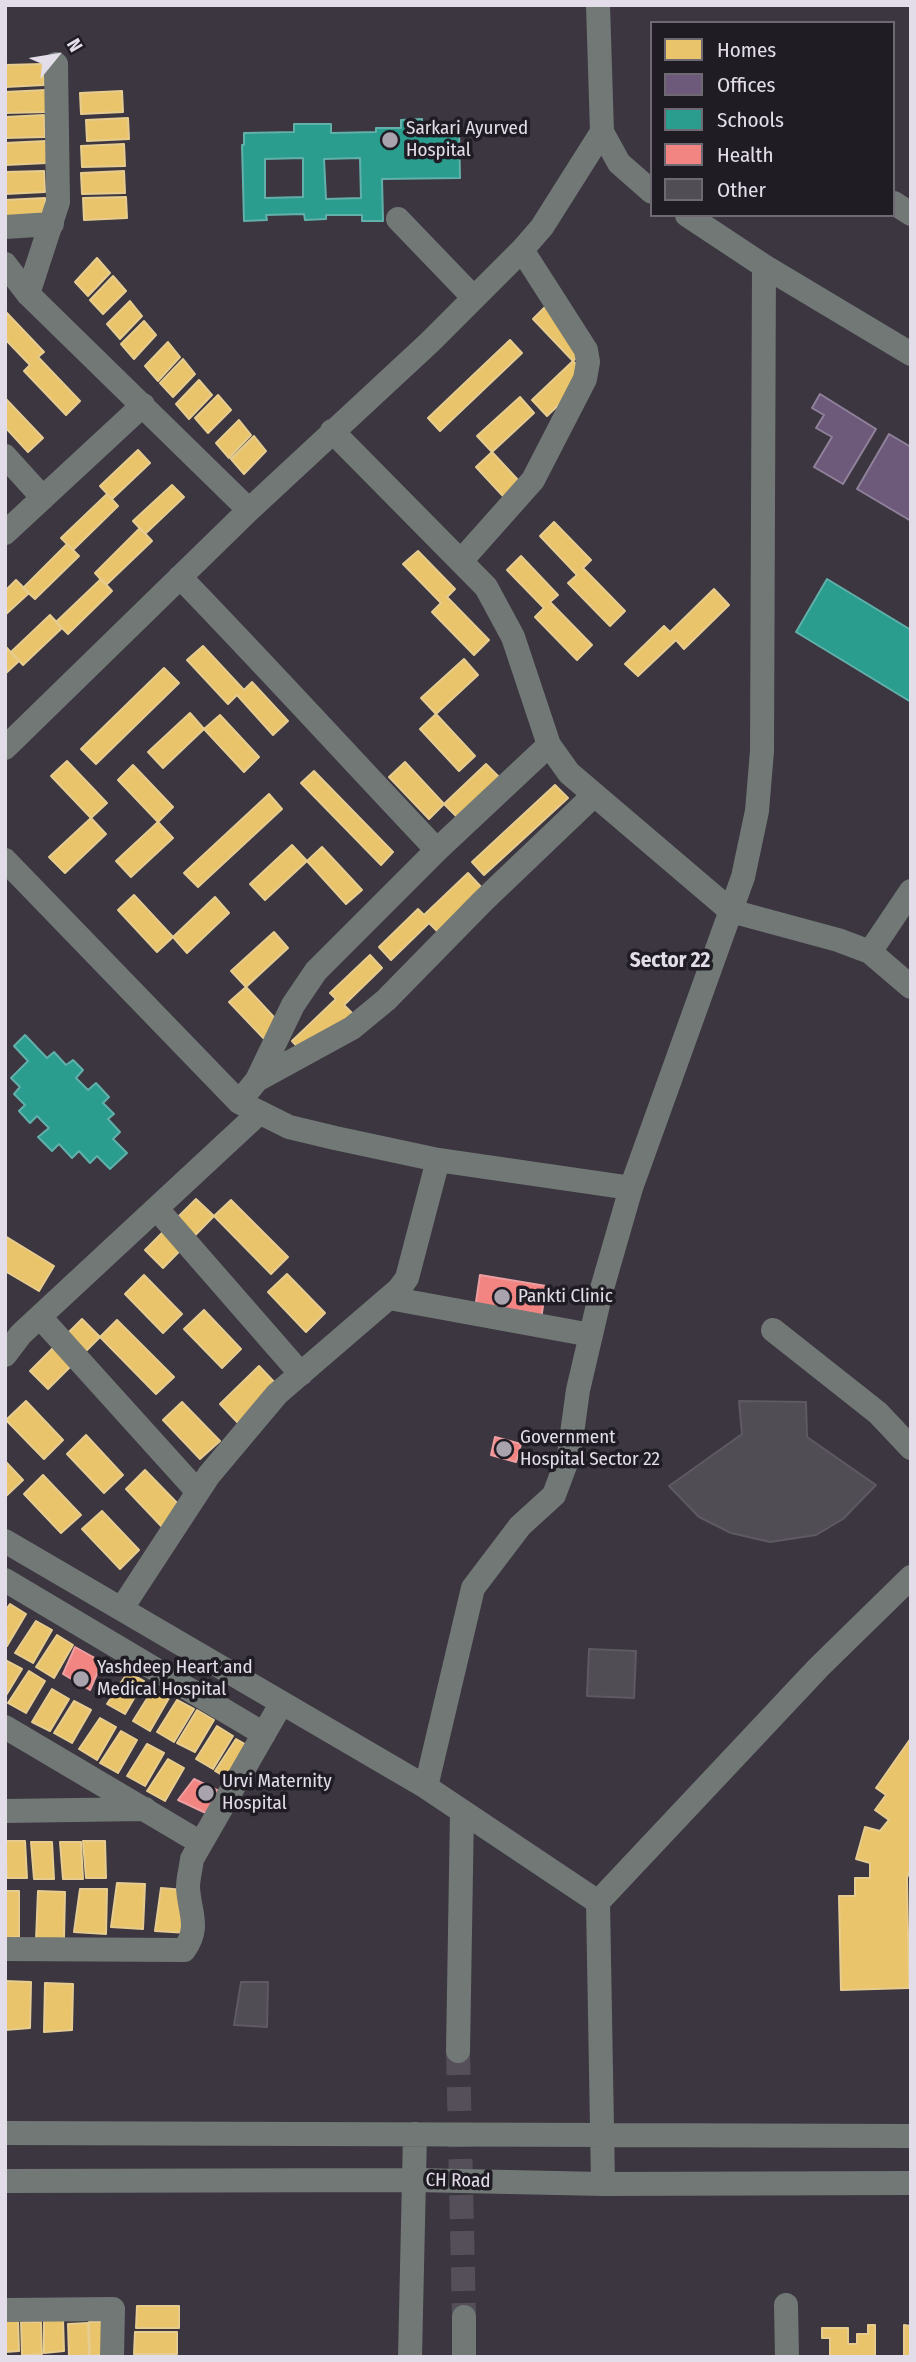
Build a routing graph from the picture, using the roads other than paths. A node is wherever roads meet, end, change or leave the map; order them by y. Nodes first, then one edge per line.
1 (598, 5) edge
2 (56, 64) dead end
3 (602, 132) junction
4 (650, 190) edge
5 (895, 204) edge
6 (911, 214) edge
7 (690, 217) edge
8 (398, 219) dead end
9 (52, 224) junction
10 (5, 227) edge
11 (522, 250) junction
12 (5, 264) edge
13 (764, 266) junction
14 (28, 294) junction
15 (474, 298) junction
16 (911, 354) edge
17 (143, 405) junction
18 (332, 431) junction
19 (5, 456) edge
20 (43, 498) junction
21 (250, 510) junction
22 (5, 533) edge
23 (460, 561) junction
24 (180, 578) junction
25 (550, 745) junction
26 (5, 748) edge
27 (594, 795) junction
28 (437, 850) junction
29 (5, 860) edge
30 (911, 891) edge
31 (731, 911) junction
32 (870, 952) junction
33 (911, 987) edge
34 (257, 1080) junction
35 (249, 1107) junction
36 (439, 1160) junction
37 (631, 1188) junction
38 (158, 1209) junction
39 (389, 1298) junction
40 (40, 1317) junction
41 (773, 1330) dead end
42 (591, 1335) junction
43 (5, 1355) edge
44 (301, 1374) junction
45 (911, 1448) edge
46 (198, 1492) junction
47 (5, 1541) edge
48 (911, 1577) edge
49 (5, 1580) edge
50 (122, 1608) junction
51 (281, 1704) junction
52 (5, 1727) edge
53 (264, 1734) junction
54 (426, 1787) junction
55 (146, 1809) junction
56 (5, 1811) edge
57 (462, 1811) junction
58 (201, 1843) junction
59 (597, 1902) junction
60 (5, 1949) edge
61 (458, 2051) tunnel mouth
62 (5, 2133) edge
63 (415, 2134) junction
64 (602, 2134) junction
65 (911, 2136) edge
66 (415, 2180) junction
67 (5, 2181) edge
68 (911, 2183) edge
69 (603, 2184) junction
70 (786, 2305) dead end
71 (5, 2310) edge
72 (464, 2317) tunnel mouth
73 (112, 2357) edge
74 (411, 2357) edge
75 (464, 2357) edge
76 (787, 2357) edge

1 - 3 street
2 - 9 street
3 - 4 street
3 - 11 street
5 - 6 street
7 - 13 street
8 - 15 street
9 - 10 street
9 - 14 street
11 - 15 street
11 - 23 street
12 - 14 street
13 - 16 street
13 - 31 street
14 - 17 street
15 - 18 street
17 - 20 street
17 - 21 street
18 - 21 street
18 - 23 street
19 - 20 street
20 - 22 street
21 - 24 street
23 - 25 street
24 - 26 street
24 - 28 street
25 - 27 street
25 - 28 street
27 - 31 street
27 - 34 street
28 - 34 street
29 - 35 street
30 - 32 street
31 - 32 street
31 - 37 street
32 - 33 street
34 - 35 street
35 - 36 street
35 - 38 street
36 - 37 street
36 - 39 street
37 - 42 street
38 - 40 street
38 - 44 street
39 - 42 street
39 - 44 street
40 - 43 street
40 - 46 street
41 - 45 street
42 - 54 street
44 - 46 street
46 - 50 street
47 - 50 street
48 - 59 street
49 - 53 street
50 - 51 street
51 - 53 street
51 - 54 street
52 - 55 street
53 - 58 street
54 - 57 street
55 - 56 street
55 - 58 street
57 - 59 street
57 - 61 street
58 - 60 street
59 - 64 street
62 - 63 street
63 - 64 street
63 - 66 street
64 - 65 street
64 - 69 street
66 - 67 street, CH Road
66 - 69 street, CH Road
66 - 74 street
68 - 69 street, CH Road
70 - 76 street
71 - 73 street
72 - 75 street

